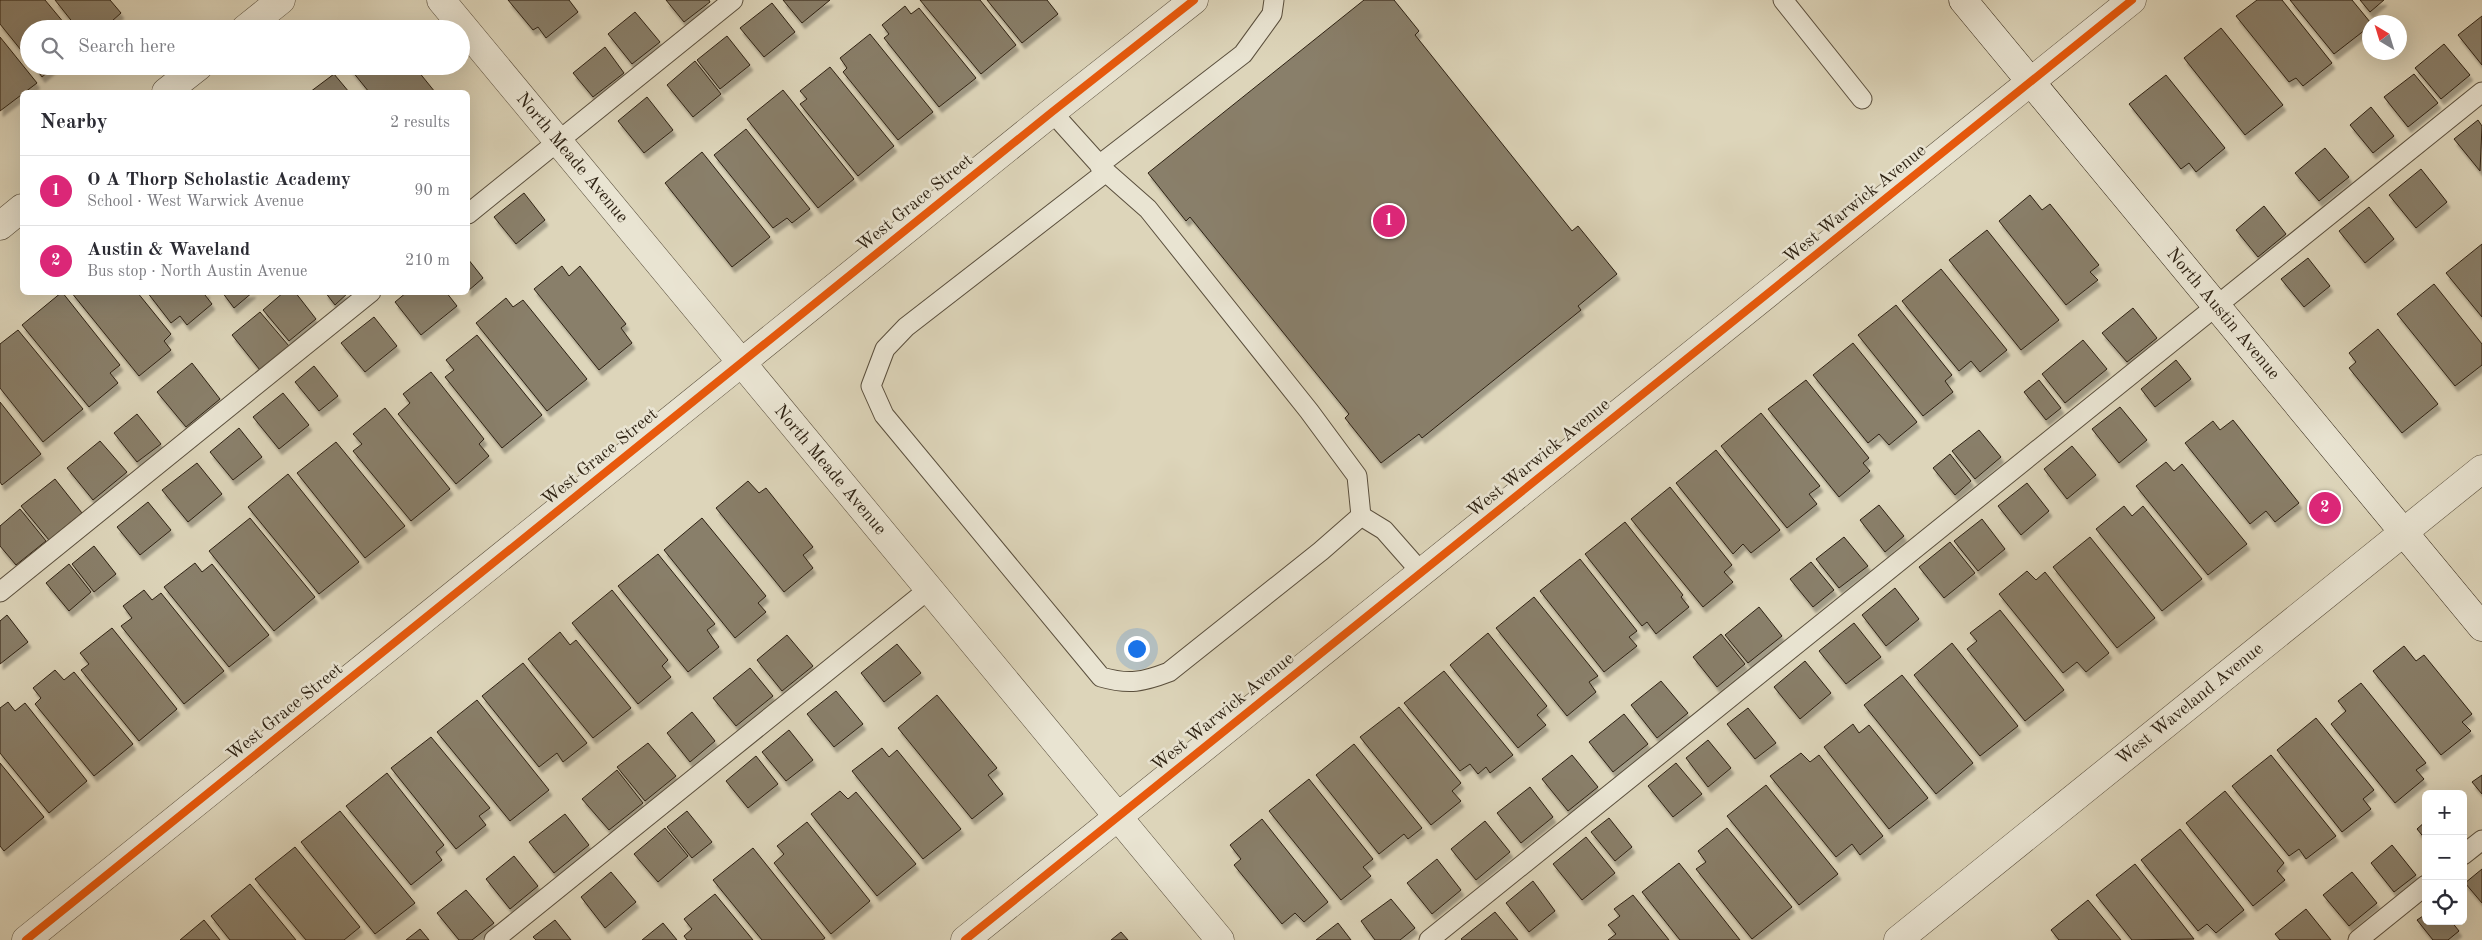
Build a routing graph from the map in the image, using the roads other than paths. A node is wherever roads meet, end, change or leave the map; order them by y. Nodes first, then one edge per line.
1 (281, 0) edge
2 (441, 0) edge
3 (733, 0) edge
4 (1194, 0) edge
5 (1274, 0) edge
6 (1783, 0) edge
7 (1963, 0) edge
8 (2132, 0) edge
9 (257, 20) edge
10 (458, 20) edge
11 (470, 35) edge
12 (188, 75) edge
13 (2031, 82) junction
14 (169, 90) edge
15 (2482, 92) edge
16 (1862, 99) dead end
17 (1052, 112) junction
18 (558, 141) junction
19 (1102, 168) junction
20 (20, 210) edge
21 (470, 212) edge
22 (0, 226) edge
23 (367, 295) edge
24 (2216, 306) junction
25 (741, 363) junction
26 (2482, 469) edge
27 (1360, 516) junction
28 (2403, 532) junction
29 (1421, 572) junction
30 (929, 589) junction
31 (0, 592) edge
32 (2482, 628) edge
33 (1117, 816) junction
34 (2482, 840) edge
35 (2467, 852) edge
36 (2422, 889) edge
37 (26, 940) edge
38 (494, 940) edge
39 (965, 940) edge
40 (1220, 940) edge
41 (1429, 940) edge
42 (1898, 940) edge
43 (2358, 940) edge

1 - 9 street
2 - 10 street, North Meade Avenue
3 - 18 lane
4 - 17 street, West Grace Street
5 - 19 lane
6 - 16 lane
7 - 13 street, North Austin Avenue
8 - 13 street, West Warwick Avenue
11 - 18 street, North Meade Avenue
12 - 14 street
13 - 24 street, North Austin Avenue
13 - 29 street, West Warwick Avenue
15 - 24 lane
17 - 19 lane
17 - 25 street, West Grace Street
18 - 21 lane
18 - 25 street, North Meade Avenue
19 - 27 lane
19 - 27 lane
20 - 22 street
23 - 31 lane
24 - 28 street, North Austin Avenue
24 - 41 lane
25 - 30 street, North Meade Avenue
25 - 37 street, West Grace Street
26 - 28 street, West Waveland Avenue
27 - 29 lane
28 - 32 street, North Austin Avenue
28 - 42 street, West Waveland Avenue
29 - 33 street, West Warwick Avenue
30 - 33 street, North Meade Avenue
30 - 38 lane
33 - 39 street, West Warwick Avenue
33 - 40 street, North Meade Avenue
34 - 35 lane
36 - 43 lane

